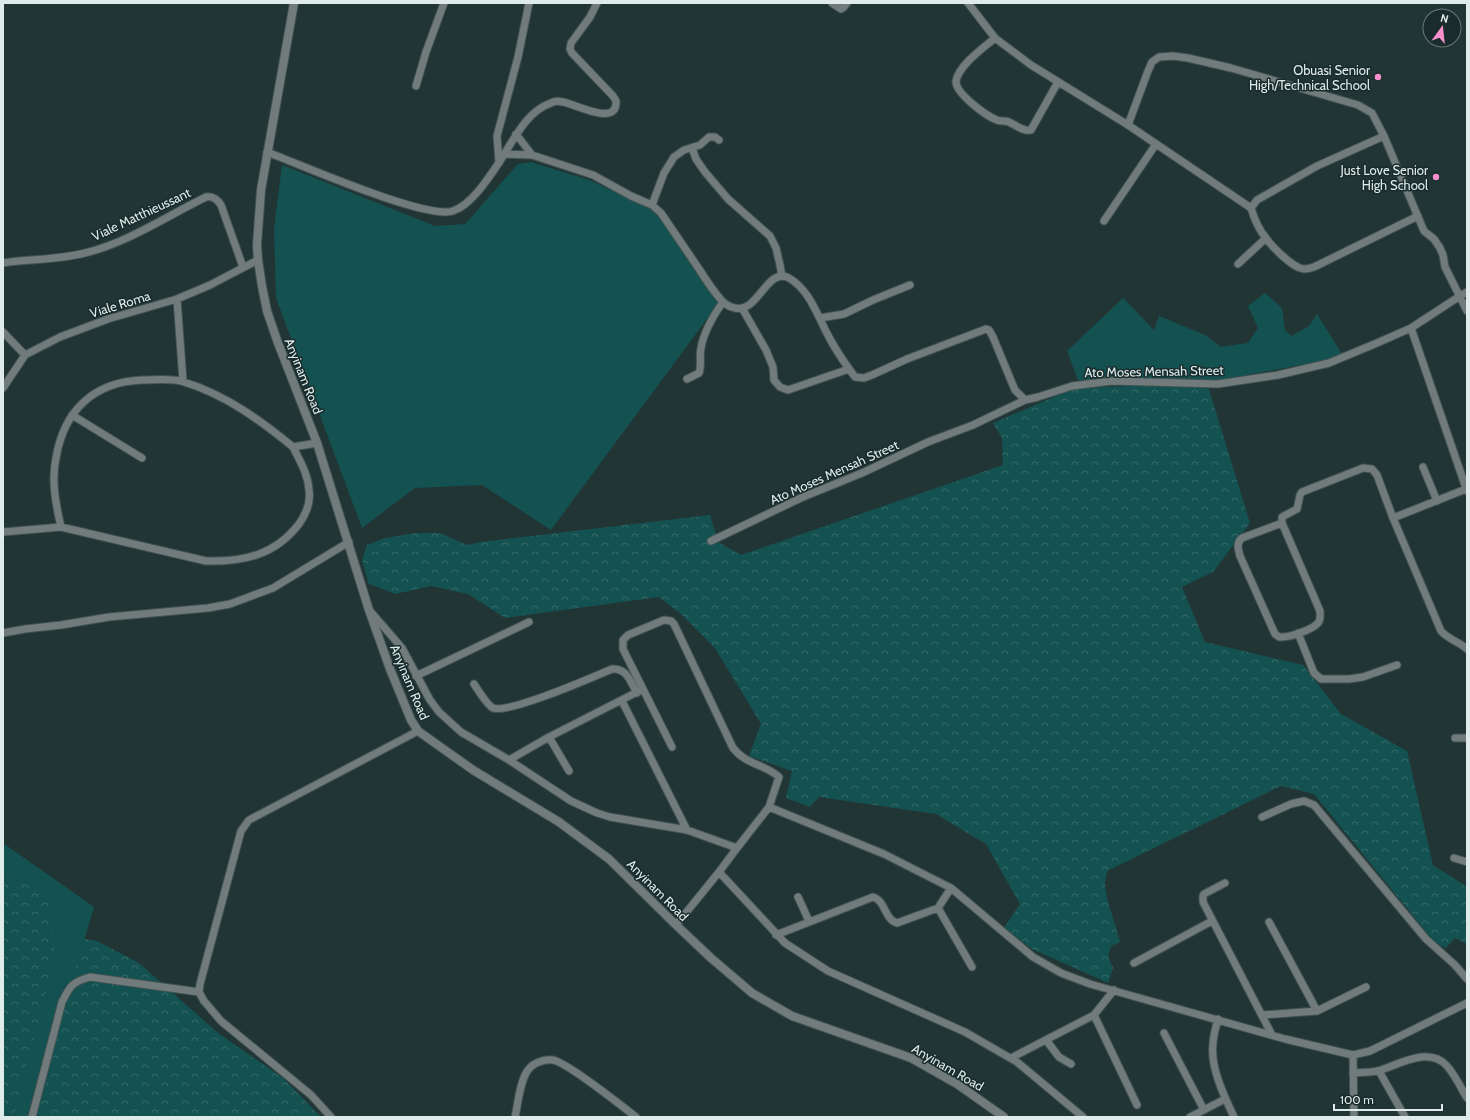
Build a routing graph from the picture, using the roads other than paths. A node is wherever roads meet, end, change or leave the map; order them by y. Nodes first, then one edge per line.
1 (294, 3) edge
2 (444, 3) edge
3 (529, 3) edge
4 (597, 3) edge
5 (832, 3) edge
6 (847, 3) edge
7 (968, 3) edge
8 (995, 38) junction
9 (1058, 82) junction
10 (416, 86) dead end
11 (1128, 125) junction
12 (516, 134) junction
13 (1384, 136) junction
14 (719, 140) dead end
15 (1156, 144) junction
16 (692, 148) junction
17 (267, 152) junction
18 (504, 154) junction
19 (532, 155) junction
20 (499, 163) junction
21 (652, 206) junction
22 (1251, 208) junction
23 (1418, 216) junction
24 (1104, 220) dead end
25 (1266, 238) junction
26 (258, 260) junction
27 (3, 264) edge
28 (1238, 264) dead end
29 (243, 267) junction
30 (782, 276) junction
31 (910, 285) dead end
32 (1467, 292) edge
33 (1460, 296) junction
34 (177, 299) junction
35 (723, 302) junction
36 (742, 308) junction
37 (1467, 311) edge
38 (820, 318) junction
39 (1411, 328) junction
40 (3, 332) edge
41 (25, 355) junction
42 (849, 369) junction
43 (687, 379) dead end
44 (183, 381) junction
45 (3, 388) edge
46 (1025, 400) junction
47 (72, 415) junction
48 (318, 443) junction
49 (293, 447) junction
50 (142, 458) dead end
51 (1423, 467) dead end
52 (1467, 490) edge
53 (1437, 501) junction
54 (1393, 518) junction
55 (1282, 523) junction
56 (61, 527) junction
57 (3, 532) edge
58 (711, 541) dead end
59 (349, 542) junction
60 (369, 610) junction
61 (529, 622) dead end
62 (1298, 633) junction
63 (3, 634) edge
64 (1467, 649) edge
65 (1397, 665) dead end
66 (416, 676) junction
67 (474, 684) dead end
68 (640, 691) junction
69 (622, 701) junction
70 (418, 731) junction
71 (549, 737) junction
72 (1455, 738) dead end
73 (1467, 738) edge
74 (672, 747) dead end
75 (509, 760) junction
76 (569, 771) dead end
77 (769, 807) junction
78 (1262, 817) dead end
79 (687, 830) junction
80 (737, 848) junction
81 (1454, 858) dead end
82 (1467, 862) edge
83 (719, 872) junction
84 (1226, 883) dead end
85 (951, 888) junction
86 (798, 897) dead end
87 (938, 908) junction
88 (1212, 920) junction
89 (809, 921) junction
90 (1269, 922) dead end
91 (676, 925) junction
92 (776, 934) junction
93 (1134, 963) dead end
94 (972, 967) dead end
95 (1467, 979) edge
96 (1366, 987) dead end
97 (1114, 990) junction
98 (199, 992) junction
99 (1467, 1004) edge
100 (1317, 1011) junction
101 (1094, 1015) junction
102 (1262, 1015) junction
103 (1218, 1019) junction
104 (1164, 1033) dead end
105 (1272, 1035) junction
106 (1046, 1040) junction
107 (1353, 1055) junction
108 (1011, 1058) junction
109 (1071, 1064) dead end
110 (1379, 1071) junction
111 (1353, 1073) junction
112 (1464, 1086) edge
113 (1467, 1098) edge
114 (1225, 1099) junction
115 (1137, 1105) dead end
116 (1204, 1110) junction
117 (32, 1117) edge
118 (331, 1117) edge
119 (515, 1117) edge
120 (636, 1117) edge
121 (1004, 1117) edge
122 (1083, 1117) edge
123 (1190, 1117) edge
124 (1234, 1117) edge
125 (1354, 1117) edge
126 (1405, 1117) edge

1 - 17 street, Anyinam Road
2 - 10 street
3 - 20 street
4 - 12 street
5 - 6 street
7 - 8 street
8 - 9 street
8 - 9 street
9 - 11 street
11 - 13 street
11 - 15 street
12 - 18 street
12 - 19 street
13 - 22 street
13 - 23 street
14 - 16 street
15 - 22 street
15 - 24 street
16 - 21 street
16 - 30 street
17 - 20 street
17 - 26 street, Anyinam Road
18 - 19 street
18 - 20 street
19 - 21 street
21 - 35 street
22 - 25 street
23 - 25 street
23 - 33 street
25 - 28 street
26 - 29 street, Viale Roma
26 - 48 street, Anyinam Road
27 - 29 street, Viale Matthieussant
29 - 34 street, Viale Roma
30 - 36 street
30 - 38 street
31 - 38 street
32 - 33 street, Ato Moses Mensah Street
33 - 37 street
33 - 39 street, Ato Moses Mensah Street
34 - 41 street, Viale Roma
34 - 44 street
35 - 36 street
35 - 43 street
36 - 42 street
38 - 42 street
39 - 46 street, Ato Moses Mensah Street
39 - 52 street
40 - 41 street
41 - 45 street, Viale Roma
42 - 46 street
44 - 47 street
44 - 49 street
46 - 58 street, Ato Moses Mensah Street
47 - 50 street
47 - 56 street
48 - 49 street
48 - 59 street, Anyinam Road
49 - 56 street
51 - 53 street
52 - 53 street
53 - 54 street
54 - 55 street
54 - 64 street
55 - 62 street
55 - 62 street
56 - 57 street
59 - 60 street, Anyinam Road
59 - 63 street
60 - 66 street
60 - 70 street, Anyinam Road
61 - 66 street
62 - 65 street
66 - 75 street
67 - 68 street
68 - 69 street
68 - 74 street
68 - 77 street
69 - 71 street
69 - 79 street
70 - 91 street, Anyinam Road
70 - 98 street
71 - 75 street
71 - 76 street
72 - 73 street
75 - 79 street
77 - 80 street
77 - 85 street
78 - 95 street
79 - 80 street
80 - 83 street
81 - 82 street
83 - 91 street
83 - 92 street
84 - 88 street
85 - 87 street
85 - 97 street
86 - 89 street
87 - 89 street
87 - 94 street
88 - 93 street
88 - 102 street
89 - 92 street
90 - 100 street
91 - 121 street, Anyinam Road
92 - 108 street
96 - 100 street
97 - 101 street
97 - 103 street
98 - 117 street
98 - 118 street
99 - 107 street
100 - 102 street
101 - 106 street
101 - 115 street
102 - 105 street
103 - 105 street
103 - 114 street
104 - 116 street
105 - 107 street
106 - 108 street
106 - 109 street
107 - 111 street
108 - 122 street
110 - 111 street
110 - 112 street
110 - 126 street
111 - 125 street
112 - 113 street
114 - 116 street
114 - 124 street
116 - 123 street
119 - 120 street

